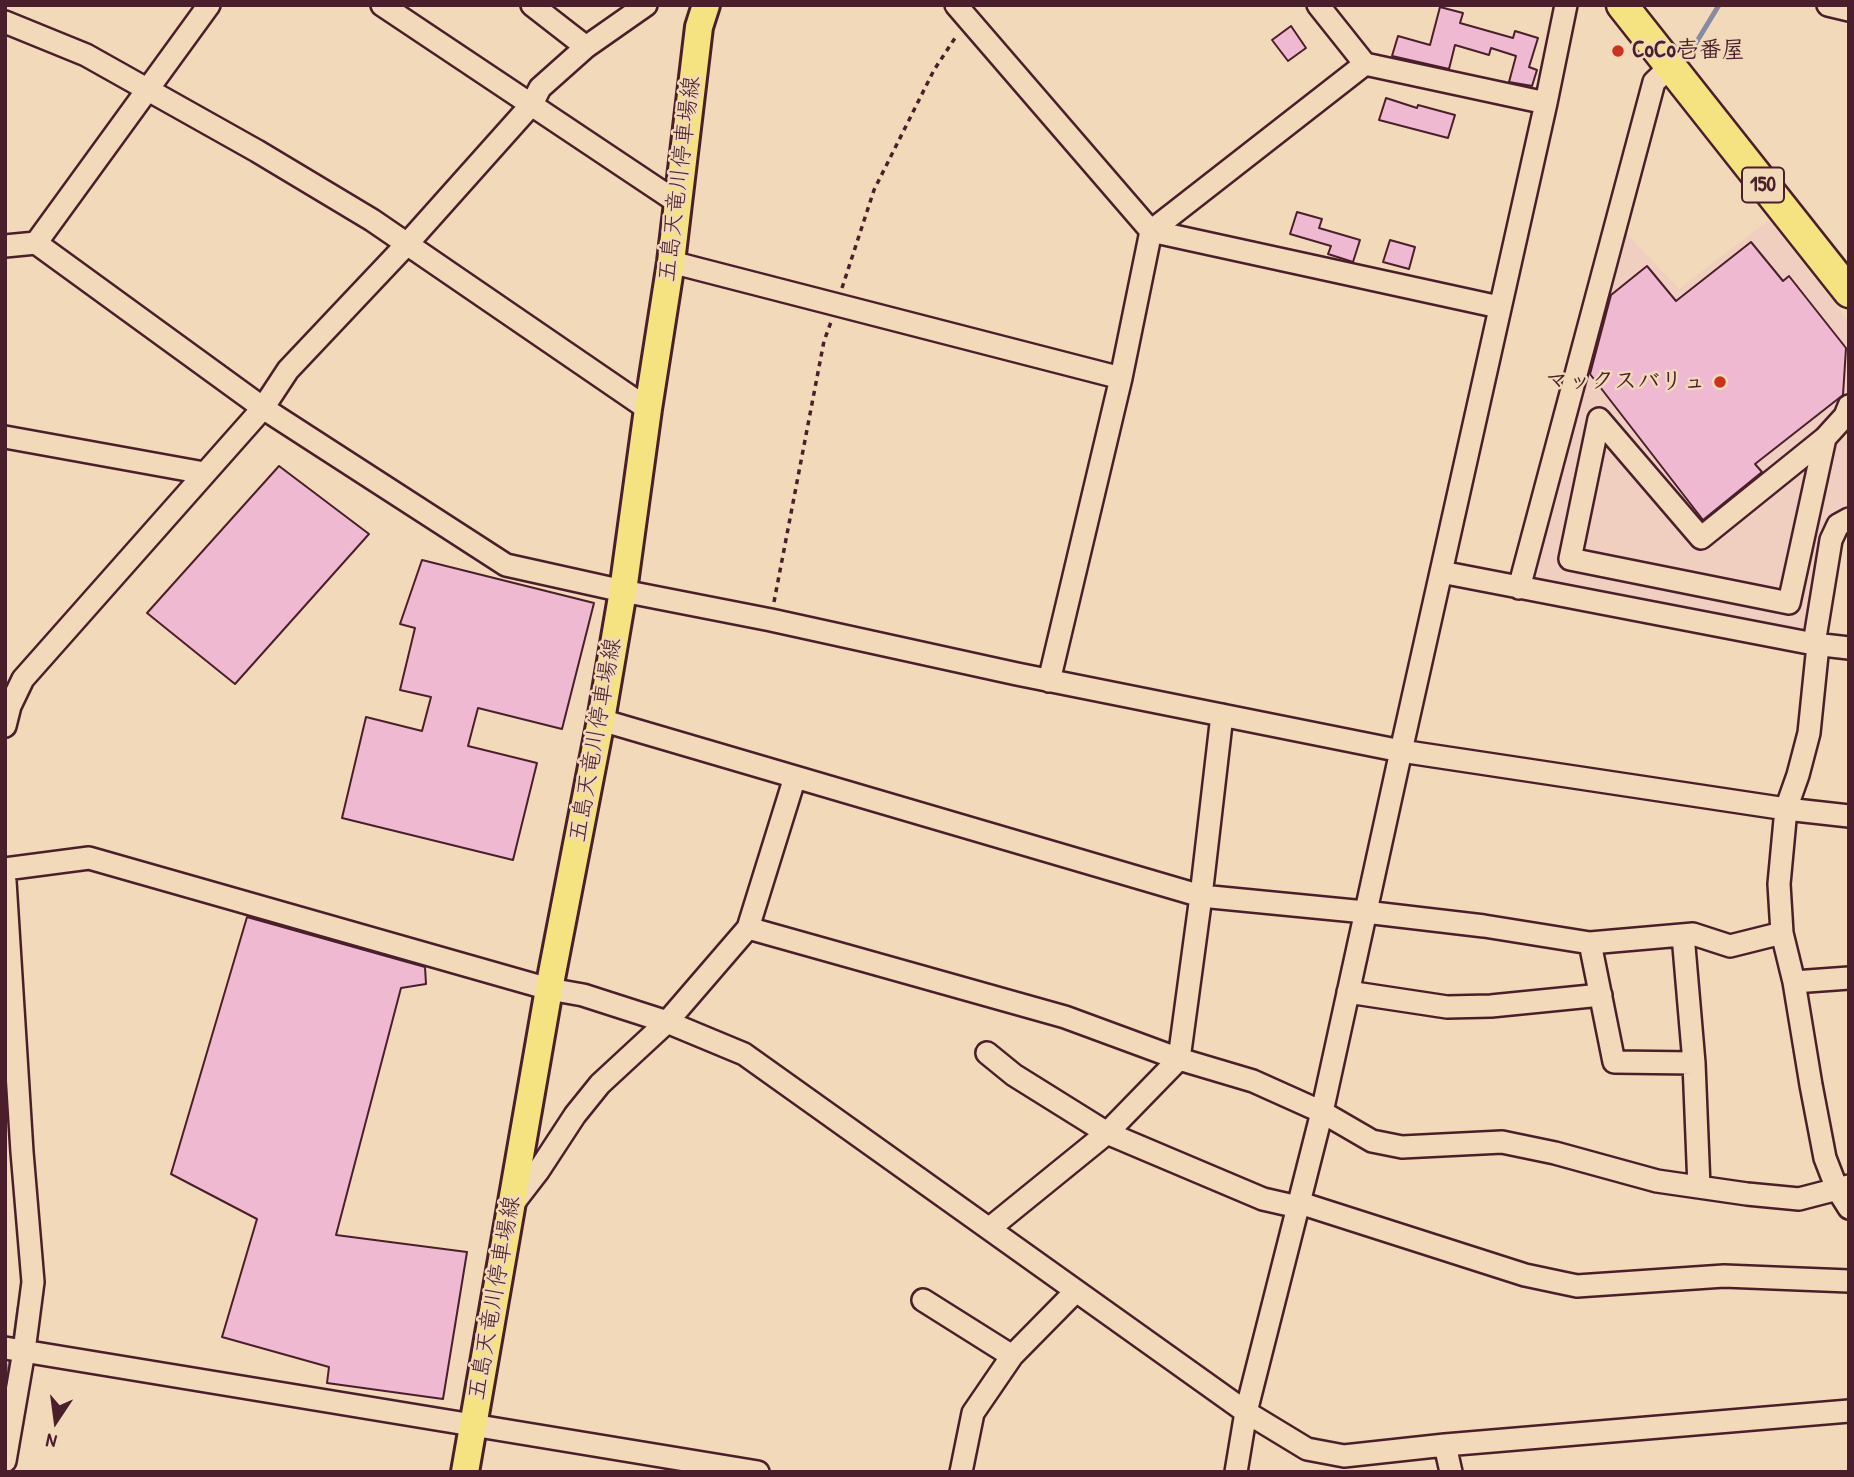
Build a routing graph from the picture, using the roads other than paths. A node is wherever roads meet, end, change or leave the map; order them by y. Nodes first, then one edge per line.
1 (209, 5) edge
2 (382, 5) edge
3 (532, 5) edge
4 (646, 5) edge
5 (706, 5) edge
6 (1318, 5) edge
7 (1566, 5) edge
8 (1622, 5) edge
9 (1828, 5) edge
10 (1849, 10) edge
11 (962, 12) edge
12 (5, 22) edge
13 (586, 47) junction
14 (1365, 64) junction
15 (1673, 71) junction
16 (147, 89) junction
17 (1546, 103) junction
18 (532, 104) junction
19 (677, 202) junction
20 (1151, 231) junction
21 (36, 243) junction
22 (407, 244) junction
23 (5, 246) edge
24 (671, 262) junction
25 (1849, 292) edge
26 (1499, 307) junction
27 (1121, 378) junction
28 (1849, 406) edge
29 (263, 408) junction
30 (648, 409) junction
31 (5, 437) edge
32 (1825, 438) junction
33 (204, 473) junction
34 (1849, 519) edge
35 (1441, 572) junction
36 (1655, 576) junction
37 (1519, 588) junction
38 (623, 592) junction
39 (1647, 612) junction
40 (1816, 645) junction
41 (1849, 648) edge
42 (1049, 681) junction
43 (1222, 715) junction
44 (601, 720) junction
45 (5, 726) edge
46 (1401, 751) junction
47 (795, 777) junction
48 (1786, 809) junction
49 (1849, 816) edge
50 (5, 869) edge
51 (5, 881) edge
52 (1201, 895) junction
53 (1366, 912) junction
54 (748, 928) junction
55 (1782, 933) junction
56 (1683, 935) junction
57 (1590, 943) junction
58 (1849, 978) edge
59 (1794, 982) junction
60 (549, 989) junction
61 (1348, 992) junction
62 (1601, 995) junction
63 (667, 1022) junction
64 (986, 1053) dead end
65 (1179, 1059) junction
66 (1693, 1063) junction
67 (1322, 1112) junction
68 (1107, 1133) junction
69 (13, 1152) edge
70 (1843, 1187) edge
71 (1699, 1188) junction
72 (1299, 1205) junction
73 (511, 1207) junction
74 (1849, 1208) edge
75 (990, 1228) junction
76 (1849, 1281) edge
77 (1076, 1291) junction
78 (923, 1300) dead end
79 (15, 1349) edge
80 (1012, 1356) junction
81 (1849, 1410) edge
82 (1245, 1412) junction
83 (473, 1424) junction
84 (1446, 1445) junction
85 (5, 1461) edge
86 (465, 1472) edge
87 (758, 1472) edge
88 (961, 1472) edge
89 (1236, 1472) edge
90 (1451, 1472) edge

1 - 16 street
2 - 18 street
3 - 13 street
4 - 13 street
5 - 19 main road, 五島天竜川停車場線
6 - 14 street
7 - 17 street
8 - 15 highway, 150
9 - 10 street
11 - 20 street
12 - 16 street
13 - 18 street
14 - 17 street
14 - 20 street
15 - 25 highway, 150
15 - 37 street
16 - 21 street
16 - 22 street
17 - 26 street
18 - 19 street
18 - 22 street
19 - 24 main road, 五島天竜川停車場線
20 - 26 street
20 - 27 street
21 - 23 street
21 - 29 street
22 - 29 street
22 - 30 street
24 - 27 street
24 - 30 main road, 五島天竜川停車場線
26 - 35 street
27 - 42 street
28 - 32 street
29 - 33 street
29 - 38 street
30 - 38 main road, 五島天竜川停車場線
31 - 33 street
32 - 36 street
32 - 36 street
33 - 45 street
34 - 40 street
35 - 37 street
35 - 46 street
36 - 39 street
37 - 39 street
38 - 42 street
38 - 44 main road, 五島天竜川停車場線
39 - 40 street
40 - 41 street
40 - 48 street
42 - 43 street
43 - 46 street
43 - 52 street
44 - 47 street
44 - 60 main road, 五島天竜川停車場線
46 - 48 street
46 - 53 street
47 - 52 street
47 - 54 street
48 - 49 street
48 - 55 street
50 - 60 street
51 - 69 street
52 - 53 street
52 - 65 street
53 - 57 street
53 - 61 street
54 - 63 street
54 - 65 street
55 - 56 street
55 - 59 street
56 - 57 street
56 - 66 street
57 - 62 street
58 - 59 street
59 - 70 street
60 - 63 street
60 - 73 main road, 五島天竜川停車場線
61 - 62 street
61 - 67 street
62 - 66 street
63 - 73 street
63 - 75 street
64 - 68 street
65 - 67 street
65 - 68 street
66 - 71 street
67 - 71 street
67 - 72 street
68 - 72 street
68 - 75 street
69 - 79 street
70 - 71 street
70 - 74 street
72 - 76 street
72 - 82 street
73 - 83 main road, 五島天竜川停車場線
75 - 77 street
77 - 80 street
77 - 82 street
78 - 80 street
79 - 83 street
79 - 85 street
80 - 88 street
81 - 84 street
82 - 84 street
82 - 89 street
83 - 86 main road, 五島天竜川停車場線
83 - 87 street
84 - 90 street

